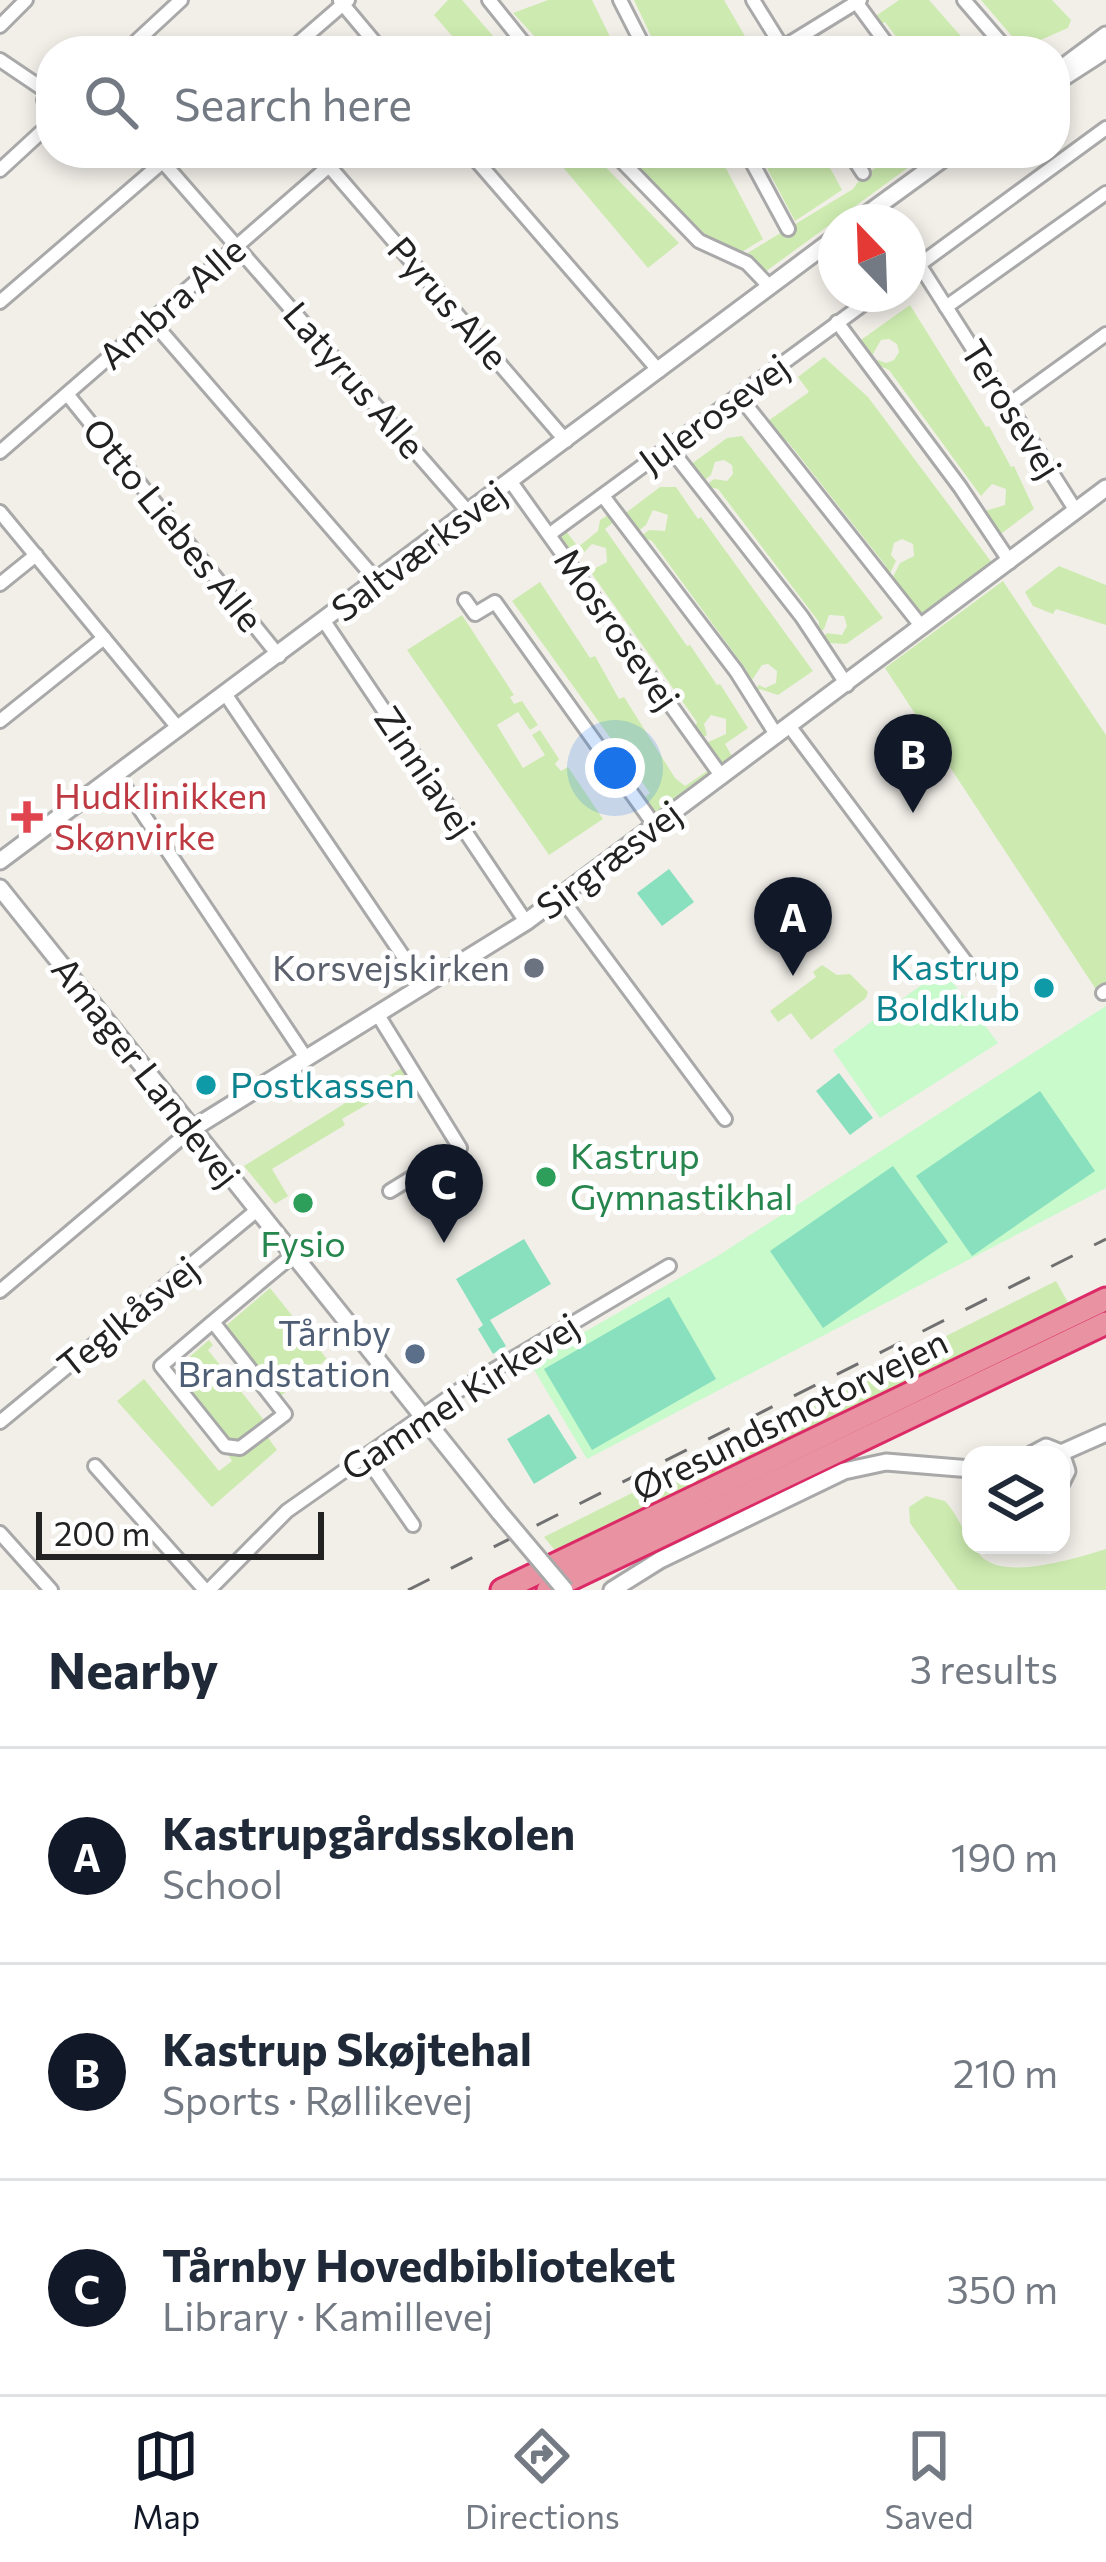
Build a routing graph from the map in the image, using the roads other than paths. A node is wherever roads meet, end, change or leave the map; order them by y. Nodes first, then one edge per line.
1 (26, 0) edge
2 (181, 0) edge
3 (490, 0) edge
4 (620, 0) edge
5 (753, 0) edge
6 (964, 0) edge
7 (858, 1) edge
8 (343, 2) edge
9 (0, 26) edge
10 (1106, 35) edge
11 (142, 36) edge
12 (306, 36) edge
13 (370, 36) edge
14 (518, 36) edge
15 (638, 36) edge
16 (773, 36) edge
17 (803, 36) edge
18 (882, 36) edge
19 (995, 36) edge
20 (1106, 50) edge
21 (0, 60) edge
22 (1070, 62) edge
23 (1070, 73) edge
24 (36, 81) edge
25 (1106, 128) edge
26 (36, 136) edge
27 (1070, 154) edge
28 (151, 168) edge
29 (174, 168) edge
30 (327, 168) edge
31 (331, 168) edge
32 (483, 168) edge
33 (628, 168) edge
34 (755, 168) edge
35 (860, 168) edge
36 (931, 168) edge
37 (1052, 168) edge
38 (0, 170) edge
39 (863, 173) dead end
40 (1106, 194) edge
41 (881, 204) edge
42 (788, 229) dead end
43 (238, 247) junction
44 (818, 250) edge
45 (926, 260) edge
46 (926, 283) edge
47 (769, 286) junction
48 (0, 302) edge
49 (946, 307) junction
50 (851, 312) edge
51 (152, 321) junction
52 (837, 322) junction
53 (1106, 334) edge
54 (659, 370) junction
55 (67, 394) junction
56 (739, 396) junction
57 (1008, 405) junction
58 (566, 441) junction
59 (669, 447) junction
60 (0, 452) edge
61 (511, 482) junction
62 (1106, 488) edge
63 (603, 496) junction
64 (1076, 511) junction
65 (0, 512) edge
66 (470, 514) junction
67 (550, 534) junction
68 (36, 555) junction
69 (1010, 562) junction
70 (377, 581) junction
71 (0, 584) edge
72 (465, 600) dead end
73 (324, 621) junction
74 (922, 627) junction
75 (104, 638) junction
76 (279, 656) junction
77 (847, 685) junction
78 (226, 695) junction
79 (0, 721) edge
80 (179, 729) junction
81 (784, 732) junction
82 (117, 775) junction
83 (722, 777) junction
84 (655, 826) junction
85 (0, 861) edge
86 (0, 888) edge
87 (560, 897) junction
88 (526, 922) junction
89 (971, 969) dead end
90 (424, 987) junction
91 (378, 1015) junction
92 (306, 1058) junction
93 (725, 1119) dead end
94 (192, 1129) junction
95 (390, 1191) dead end
96 (256, 1211) junction
97 (292, 1256) junction
98 (669, 1266) dead end
99 (0, 1291) edge
100 (1106, 1299) edge
101 (213, 1322) junction
102 (1106, 1323) edge
103 (422, 1417) junction
104 (0, 1422) edge
105 (1106, 1433) edge
106 (1106, 1442) edge
107 (1070, 1455) edge
108 (365, 1456) junction
109 (1070, 1457) edge
110 (95, 1466) dead end
111 (962, 1468) edge
112 (413, 1525) dead end
113 (0, 1534) edge
114 (51, 1590) edge
115 (207, 1590) edge
116 (502, 1590) edge
117 (548, 1590) edge
118 (565, 1590) edge
119 (612, 1590) edge

1 - 9 street
2 - 11 street
3 - 14 street
4 - 15 street
5 - 16 street
6 - 19 street
7 - 17 street
7 - 18 street
8 - 12 street
8 - 13 street
10 - 22 street
20 - 23 street
21 - 24 street
25 - 27 street
26 - 38 street
28 - 48 street
29 - 43 street, Latyrus Alle
30 - 43 street, Ambra Alle
31 - 58 street, Pyrus Alle
32 - 54 street
33 - 47 street
34 - 42 street
35 - 39 street
36 - 41 street
37 - 45 street
40 - 49 street
43 - 51 street, Ambra Alle
43 - 66 street, Latyrus Alle
44 - 47 street, Saltværksvej
46 - 49 street, Terosevej
47 - 54 street, Saltværksvej
49 - 57 street, Terosevej
50 - 52 street, Julerosevej
51 - 55 street, Ambra Alle
51 - 70 street
52 - 56 street, Julerosevej
52 - 69 street
53 - 57 street
54 - 58 street, Saltværksvej
55 - 60 street, Ambra Alle
55 - 76 street, Otto Liebes Alle
56 - 59 street, Julerosevej
56 - 74 street
57 - 64 street, Terosevej
58 - 61 street, Saltværksvej
59 - 63 street, Julerosevej
59 - 77 street
61 - 66 street, Saltværksvej
61 - 67 street, Mosrosevej
62 - 64 street, Sirgræsvej
63 - 67 street, Julerosevej
63 - 81 street
64 - 69 street, Sirgræsvej
65 - 68 street
66 - 70 street, Saltværksvej
67 - 83 street, Mosrosevej
68 - 71 street
68 - 75 street
69 - 74 street, Sirgræsvej
70 - 73 street, Saltværksvej
72 - 84 street
73 - 76 street, Saltværksvej
73 - 88 street, Zinniavej
74 - 77 street, Sirgræsvej
75 - 79 street
75 - 80 street
76 - 78 street, Saltværksvej
77 - 81 street, Sirgræsvej
78 - 80 street, Saltværksvej
78 - 90 street
80 - 82 street, Saltværksvej
81 - 83 street, Sirgræsvej
81 - 89 street
82 - 85 street, Saltværksvej
82 - 92 street
83 - 84 street, Sirgræsvej
84 - 87 street, Sirgræsvej
86 - 94 street, Amager Landevej
87 - 88 street, Sirgræsvej
87 - 93 street
88 - 90 street, Sirgræsvej
90 - 91 street, Sirgræsvej
91 - 92 street, Sirgræsvej
91 - 95 street
92 - 94 street, Sirgræsvej
94 - 96 street, Amager Landevej
94 - 99 street
96 - 97 street, Amager Landevej
96 - 104 street, Teglkåsvej
97 - 101 street
97 - 103 street, Amager Landevej
98 - 103 street, Gammel Kirkevej
100 - 116 highway, Øresundsmotorvejen
101 - 101 street
102 - 117 highway, Øresundsmotorvejen
103 - 108 street, Gammel Kirkevej
103 - 118 street, Amager Landevej, bridge
105 - 107 street
106 - 109 street
108 - 112 street
108 - 115 street, Gammel Kirkevej
110 - 115 street
111 - 119 street
113 - 114 street

